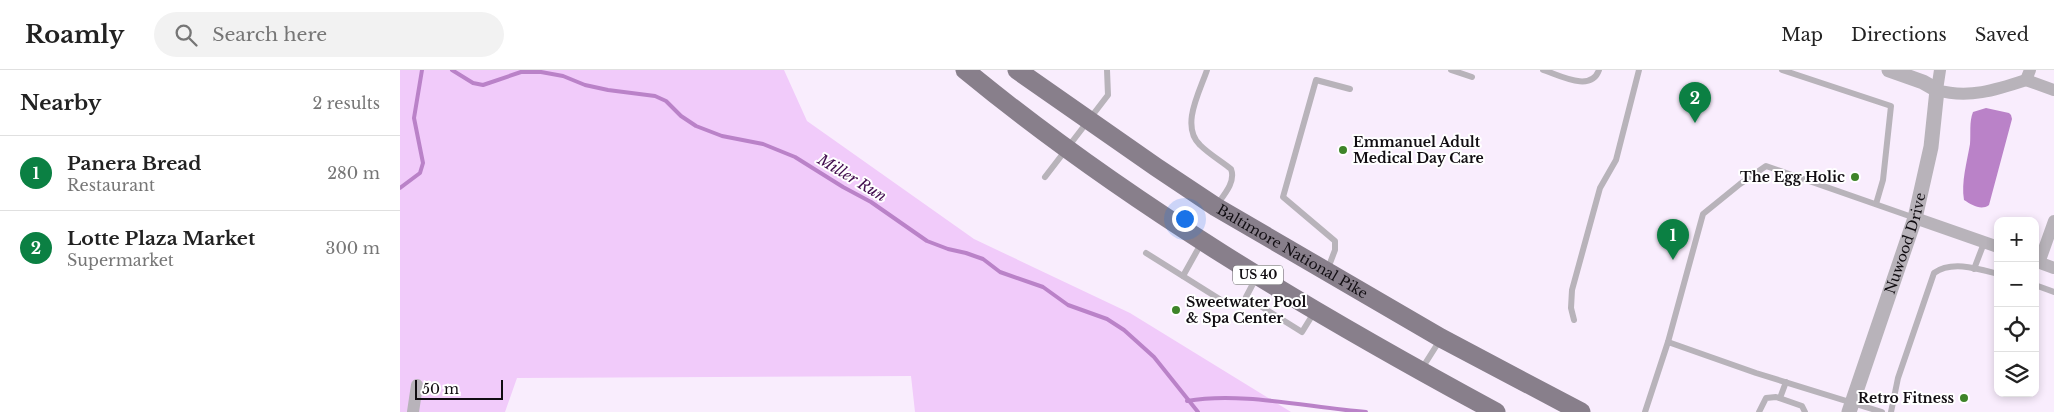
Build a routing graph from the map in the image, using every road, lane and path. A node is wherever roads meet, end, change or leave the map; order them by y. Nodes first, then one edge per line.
1 (965, 70) edge
2 (1017, 70) edge
3 (1107, 70) edge
4 (1207, 70) edge
5 (1451, 70) edge
6 (1543, 70) edge
7 (1599, 70) edge
8 (1639, 70) edge
9 (1782, 70) edge
10 (1888, 70) edge
11 (1940, 70) edge
12 (2028, 75) edge
13 (1472, 77) dead end
14 (1350, 89) dead end
15 (1937, 90) junction
16 (2054, 90) edge
17 (1088, 121) junction
18 (1067, 149) junction
19 (1046, 177) dead end
20 (1876, 204) junction
21 (1216, 207) junction
22 (1915, 218) junction
23 (2054, 221) edge
24 (1202, 241) junction
25 (1984, 243) junction
26 (1994, 247) edge
27 (1146, 253) dead end
28 (2039, 257) edge
29 (2039, 263) edge
30 (2054, 268) edge
31 (1974, 269) junction
32 (1326, 272) junction
33 (1994, 273) edge
34 (1257, 274) junction
35 (1183, 276) junction
36 (2039, 286) edge
37 (2054, 292) edge
38 (1221, 300) dead end
39 (1316, 310) junction
40 (1574, 320) dead end
41 (1441, 338) junction
42 (1668, 342) junction
43 (1420, 371) junction
44 (1786, 382) junction
45 (417, 385) dead end
46 (1780, 398) junction
47 (1851, 408) edge
48 (413, 412) edge
49 (1496, 412) edge
50 (1581, 412) edge
51 (1645, 412) edge
52 (1759, 412) edge
53 (1805, 412) edge
54 (1882, 412) edge
55 (1891, 412) edge

1 - 18 main road, US 40
2 - 17 main road, Baltimore National Pike / US 40
3 - 17 lane
4 - 21 lane
5 - 13 lane
6 - 7 lane
8 - 40 lane
9 - 20 lane
10 - 15 street
11 - 15 street, Nuwood Drive
12 - 15 street
12 - 16 street
14 - 32 lane
15 - 22 street, Nuwood Drive
17 - 18 lane
17 - 21 main road, Baltimore National Pike / US 40
18 - 19 lane
18 - 24 main road, US 40
20 - 22 lane
20 - 42 lane
21 - 32 main road, Baltimore National Pike / US 40
22 - 25 street
22 - 47 street, Nuwood Drive
23 - 28 street
24 - 34 main road, US 40
24 - 35 lane
25 - 26 street
25 - 31 lane
27 - 35 lane
29 - 30 street
31 - 33 lane
31 - 55 lane
32 - 41 main road, Baltimore National Pike / US 40
34 - 39 main road, US 40
34 - 39 lane
35 - 38 lane
36 - 37 lane
39 - 43 main road, US 40
41 - 43 lane
41 - 50 main road, Baltimore National Pike / US 40
42 - 44 lane
42 - 51 lane
43 - 49 main road, US 40
44 - 46 lane
44 - 47 lane
45 - 48 street
46 - 52 lane
46 - 53 lane
47 - 54 lane

